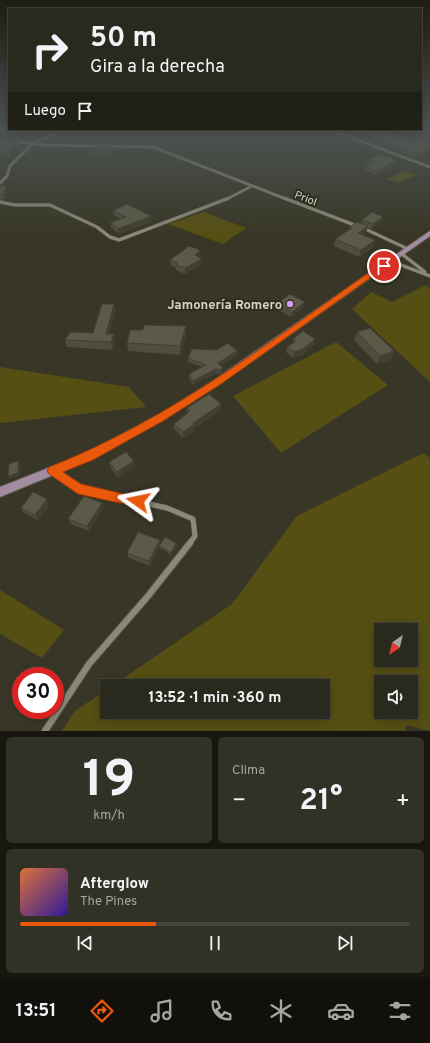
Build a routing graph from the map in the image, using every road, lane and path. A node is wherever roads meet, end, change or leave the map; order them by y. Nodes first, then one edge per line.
1 (11, 165) edge
2 (199, 165) edge
3 (1, 181) edge
4 (252, 186) junction
5 (0, 202) edge
6 (430, 233) edge
7 (402, 253) junction
8 (384, 266) junction
9 (413, 268) junction
10 (430, 276) edge
11 (53, 471) junction
12 (0, 492) edge
13 (45, 731) edge

1 - 3 street
2 - 4 street, Priol
4 - 5 street
4 - 7 street, Priol
6 - 7 main road
7 - 8 main road
7 - 9 street
7 - 10 street
8 - 9 street
8 - 11 main road
9 - 10 street
11 - 12 main road
11 - 13 street

